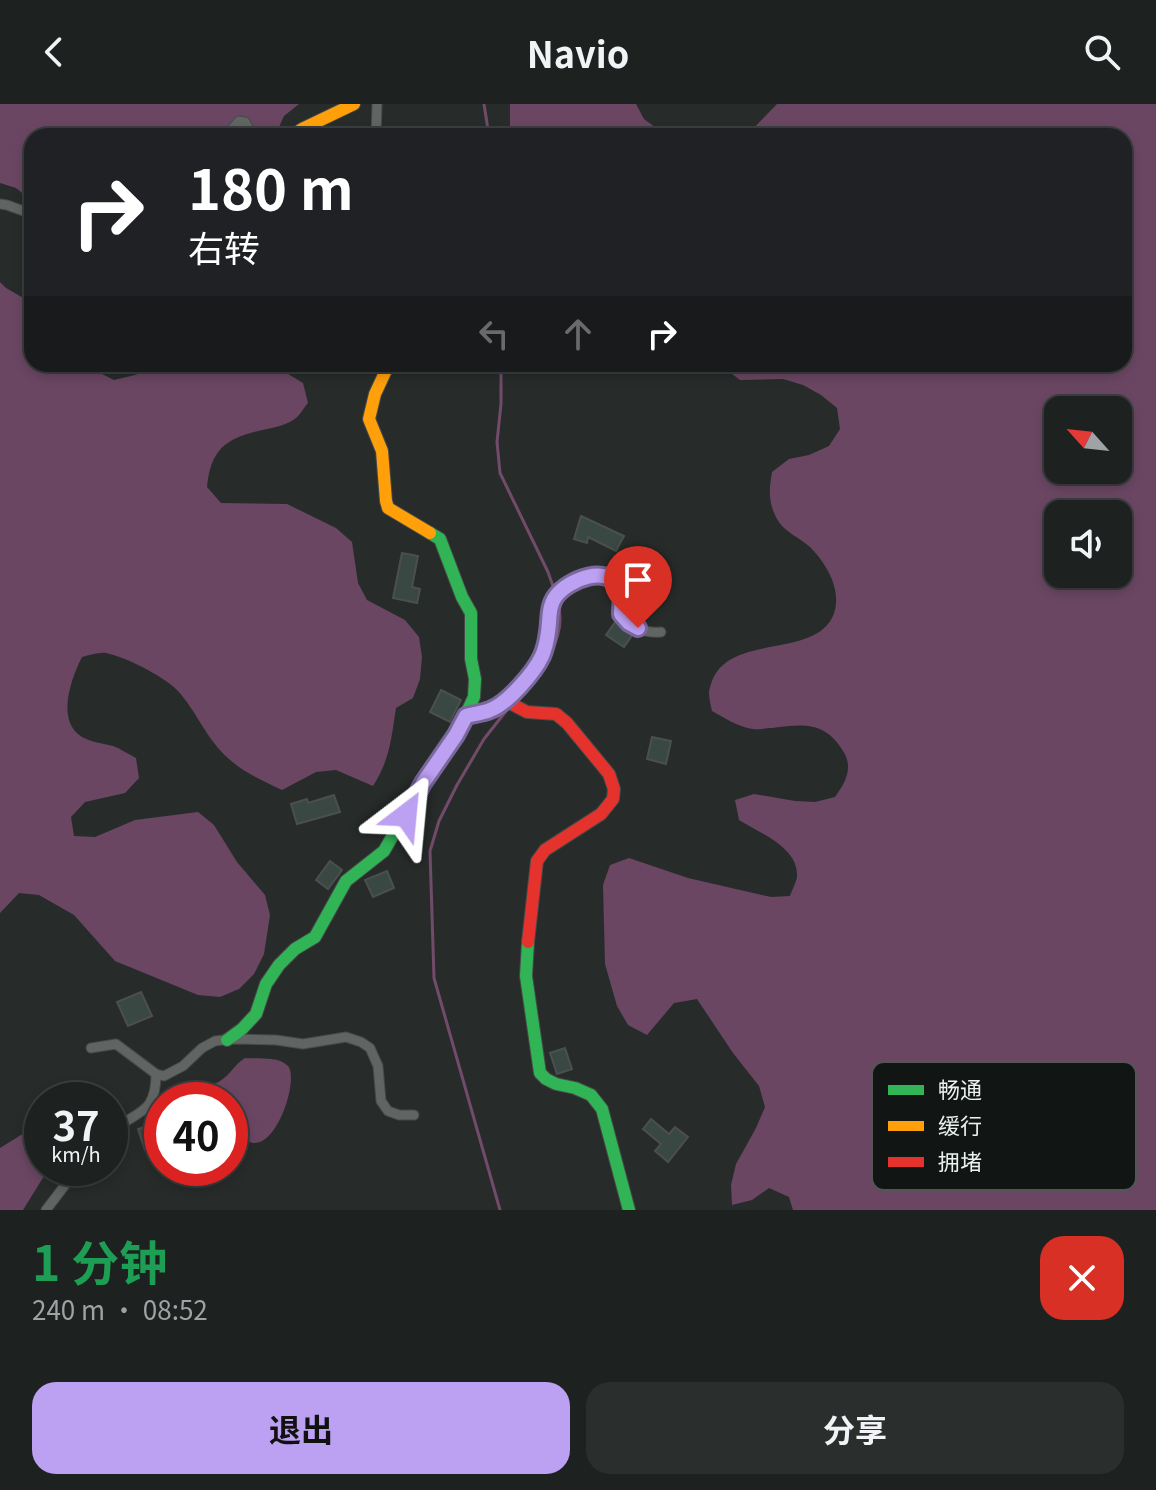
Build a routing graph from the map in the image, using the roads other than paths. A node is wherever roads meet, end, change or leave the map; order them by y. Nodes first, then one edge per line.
1 (354, 104) edge
2 (377, 104) edge
3 (233, 128) edge
4 (248, 128) edge
5 (304, 128) edge
6 (376, 128) edge
7 (0, 204) edge
8 (24, 211) edge
9 (385, 372) edge
10 (661, 632) dead end
11 (510, 704) junction
12 (466, 716) junction
13 (227, 1040) junction
14 (91, 1048) dead end
15 (156, 1074) junction
16 (414, 1115) dead end
17 (128, 1122) edge
18 (63, 1186) edge
19 (46, 1210) edge
20 (629, 1210) edge

1 - 5 street
2 - 6 street
3 - 4 street
7 - 8 street
9 - 12 street
10 - 11 street
11 - 12 street
11 - 20 street
12 - 13 street
13 - 15 street
13 - 16 street
14 - 15 street
15 - 17 street
18 - 19 street

